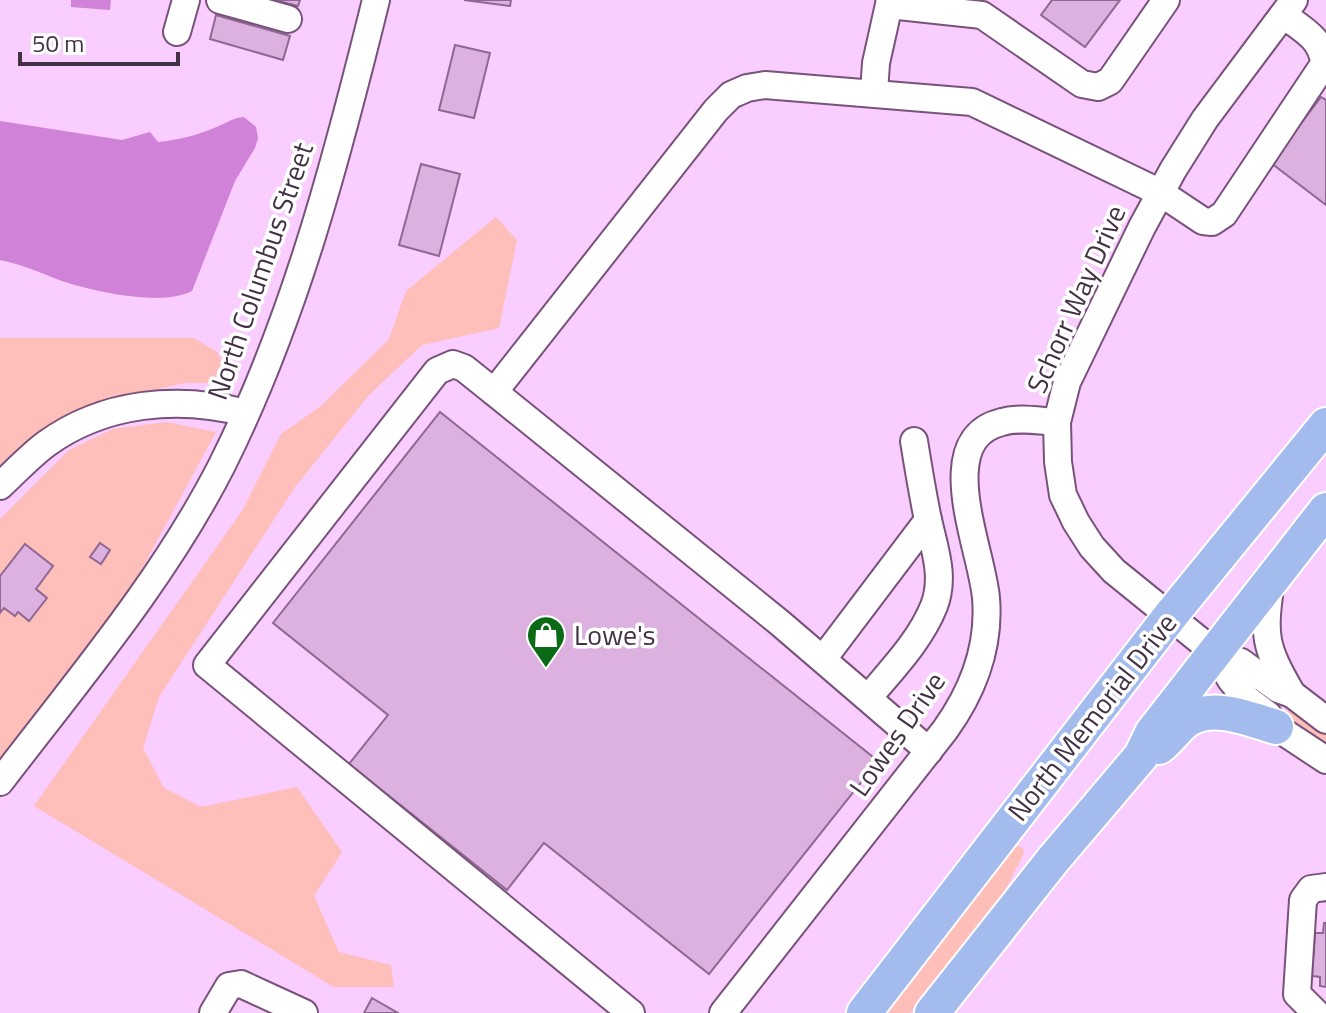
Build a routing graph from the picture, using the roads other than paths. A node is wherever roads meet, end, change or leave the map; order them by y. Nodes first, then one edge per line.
1 (186, 0) edge
2 (220, 0) edge
3 (376, 0) edge
4 (1166, 0) edge
5 (890, 2) edge
6 (957, 6) edge
7 (1288, 8) edge
8 (288, 19) dead end
9 (177, 32) dead end
10 (874, 92) junction
11 (1161, 193) junction
12 (494, 392) junction
13 (246, 413) junction
14 (1057, 422) junction
15 (1326, 425) edge
16 (914, 441) dead end
17 (0, 486) edge
18 (1326, 510) edge
19 (928, 520) junction
20 (1271, 580) junction
21 (1171, 615) junction
22 (1214, 652) junction
23 (823, 659) junction
24 (1292, 694) junction
25 (869, 697) junction
26 (1326, 720) edge
27 (1276, 727) junction
28 (929, 751) junction
29 (1141, 756) junction
30 (1326, 760) edge
31 (0, 782) edge
32 (1326, 887) edge
33 (213, 1013) edge
34 (304, 1013) edge
35 (631, 1013) edge
36 (723, 1013) edge
37 (864, 1013) edge
38 (932, 1013) edge
39 (1316, 1013) edge

1 - 9 street
2 - 8 street
3 - 13 street, North Columbus Street
4 - 6 street
5 - 6 street
5 - 10 street
7 - 11 street, Schorr Way Drive
7 - 11 street
10 - 11 street
10 - 12 street
11 - 14 street, Schorr Way Drive
12 - 23 street
12 - 35 street
13 - 17 street
13 - 31 street, North Columbus Street
14 - 21 street, Schorr Way Drive
14 - 28 street, Lowes Drive
15 - 21 main road, North Memorial Drive
16 - 19 street
18 - 20 main road, North Memorial Drive
19 - 23 street
19 - 25 street
20 - 22 main road, North Memorial Drive
20 - 24 street
21 - 22 street, Schorr Way Drive
21 - 37 main road, North Memorial Drive
22 - 24 street
22 - 27 street
22 - 29 main road, North Memorial Drive
23 - 25 street
24 - 26 street
25 - 28 street
27 - 29 main road, North Memorial Drive
27 - 30 street
28 - 36 street, Lowes Drive
29 - 38 main road, North Memorial Drive
32 - 39 street
33 - 34 street

